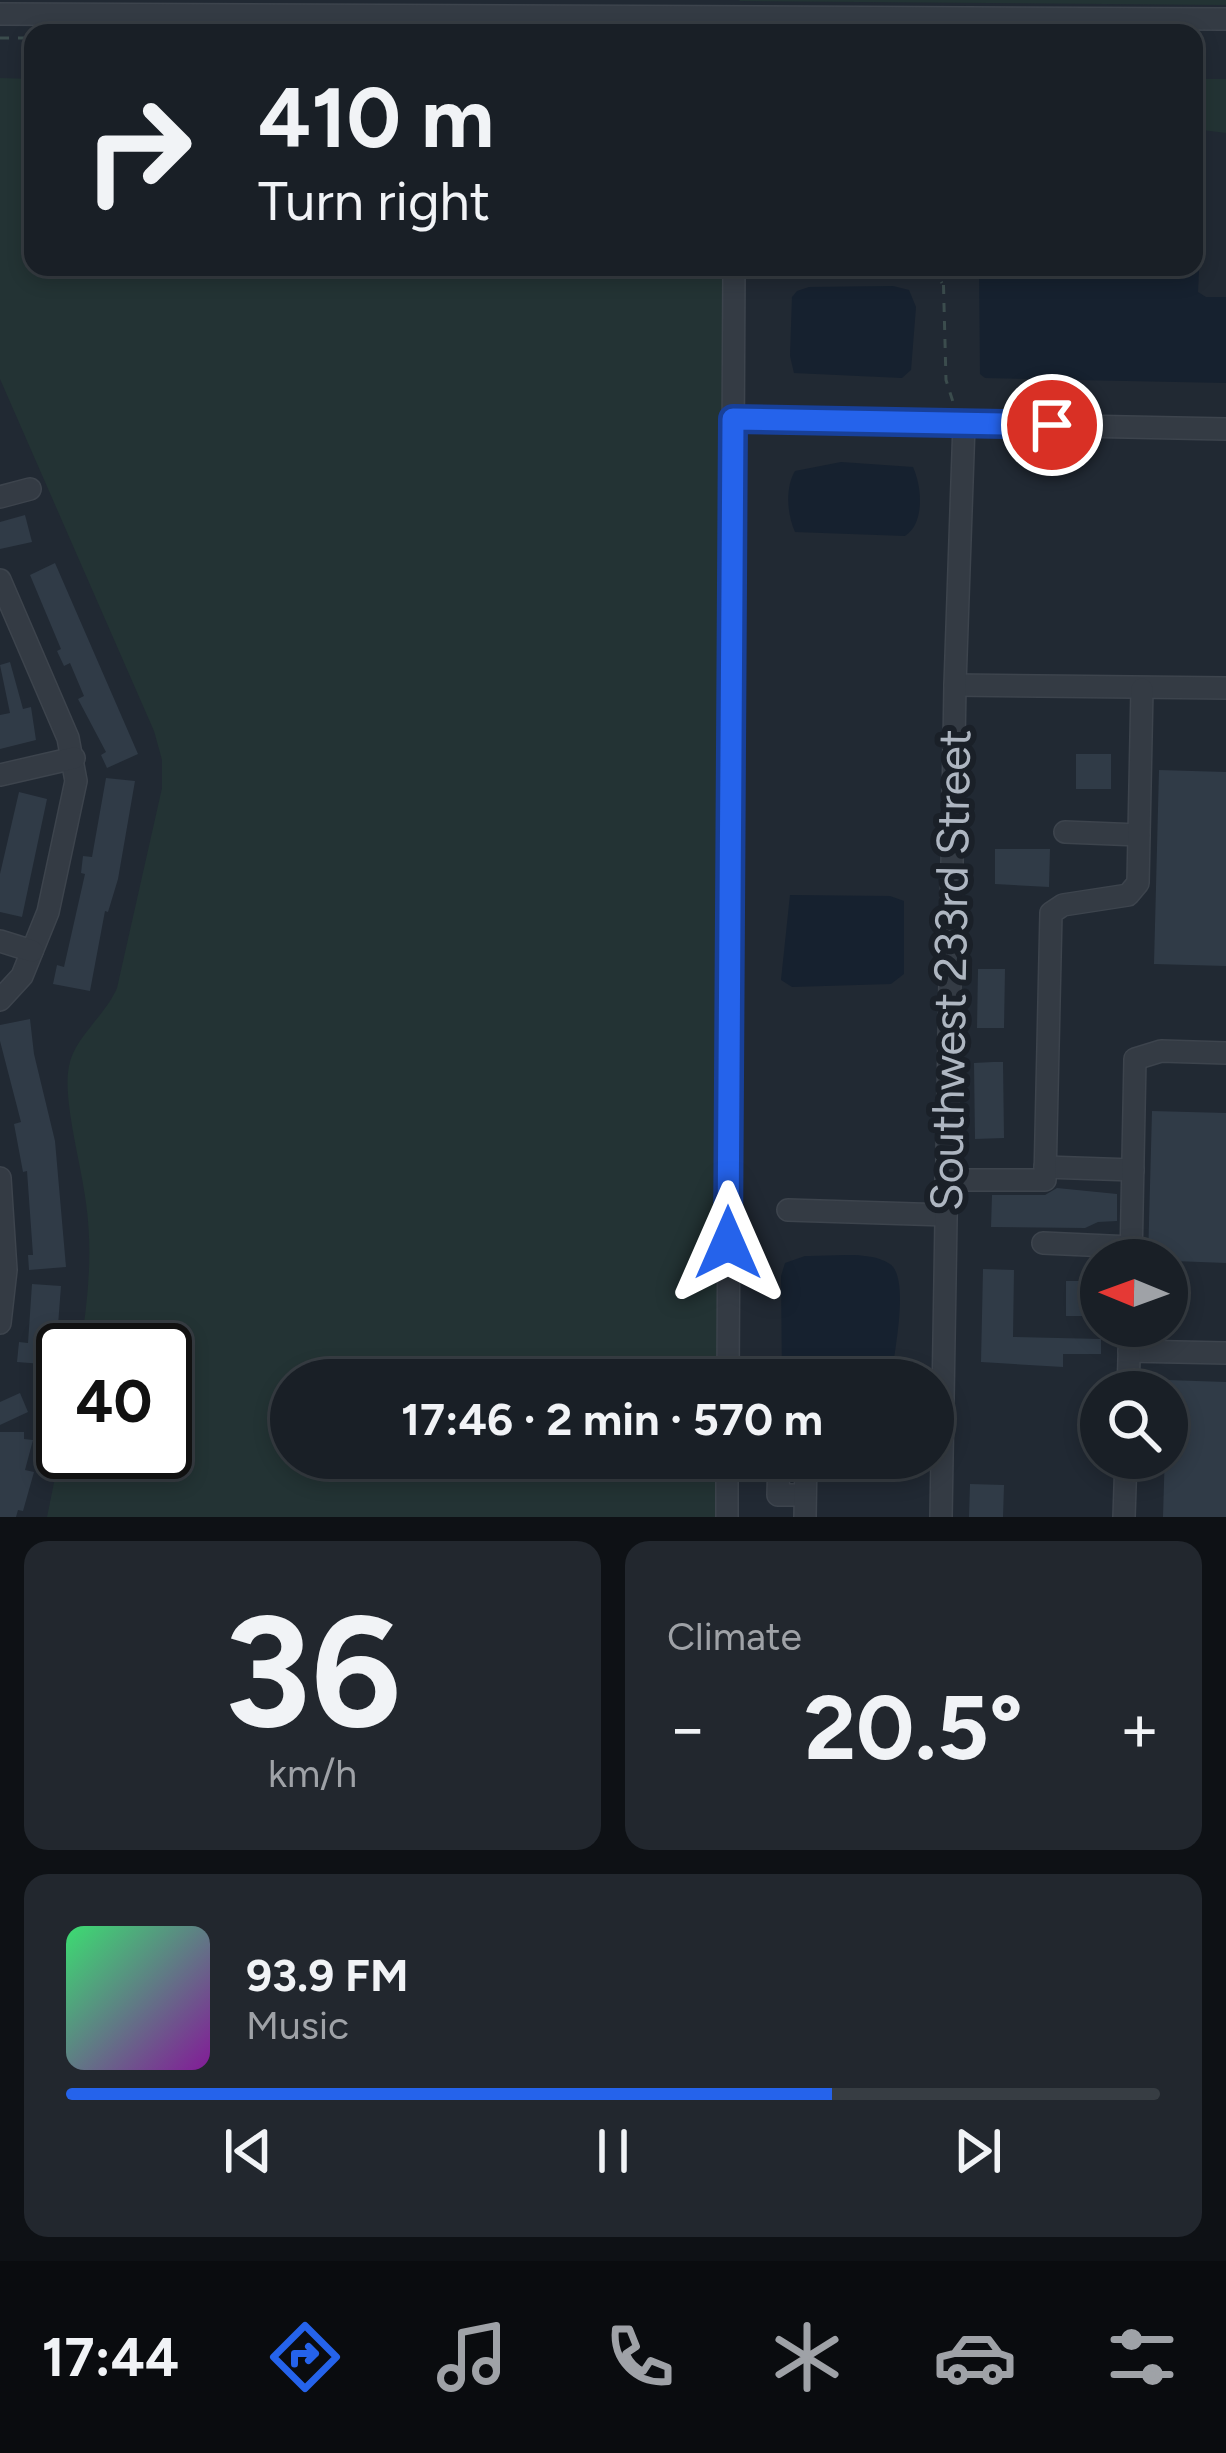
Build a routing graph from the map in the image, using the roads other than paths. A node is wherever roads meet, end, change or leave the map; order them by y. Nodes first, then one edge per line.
1 (0, 14) edge
2 (1226, 19) edge
3 (669, 24) edge
4 (818, 24) edge
5 (734, 276) edge
6 (733, 419) junction
7 (962, 424) junction
8 (1226, 429) edge
9 (30, 488) dead end
10 (0, 497) edge
11 (0, 580) edge
12 (11, 632) edge
13 (955, 685) junction
14 (1142, 688) junction
15 (1226, 688) edge
16 (74, 758) junction
17 (0, 775) edge
18 (1065, 832) dead end
19 (1139, 835) junction
20 (0, 940) edge
21 (32, 951) junction
22 (0, 1000) edge
23 (1226, 1053) edge
24 (1045, 1167) junction
25 (1133, 1169) junction
26 (0, 1178) edge
27 (946, 1180) junction
28 (788, 1210) dead end
29 (946, 1215) junction
30 (1131, 1239) edge
31 (1042, 1243) dead end
32 (1080, 1247) edge
33 (3, 1258) edge
34 (0, 1323) edge
35 (1129, 1347) edge
36 (1129, 1351) junction
37 (1226, 1353) edge
38 (728, 1359) edge
39 (1129, 1371) edge
40 (727, 1479) edge
41 (778, 1479) edge
42 (1125, 1479) edge
43 (805, 1506) edge
44 (727, 1517) edge
45 (941, 1517) edge
46 (1124, 1517) edge

1 - 3 street
2 - 4 street
5 - 6 street
6 - 7 street
6 - 38 street
7 - 8 street
7 - 13 street, Southwest 233rd Street
9 - 10 street
11 - 12 street
12 - 16 street
13 - 14 street
13 - 27 street, Southwest 233rd Street
14 - 15 street
14 - 19 street
16 - 17 street
16 - 21 street
18 - 19 street
19 - 24 street
20 - 21 street
21 - 22 street
23 - 25 street
24 - 25 street
24 - 27 street
25 - 30 street
26 - 33 street
27 - 29 street, Southwest 233rd Street
28 - 29 street
29 - 45 street, Southwest 233rd Street
31 - 32 street
33 - 34 street
35 - 36 street
36 - 37 street
36 - 39 street
40 - 44 street
41 - 43 street
42 - 46 street

